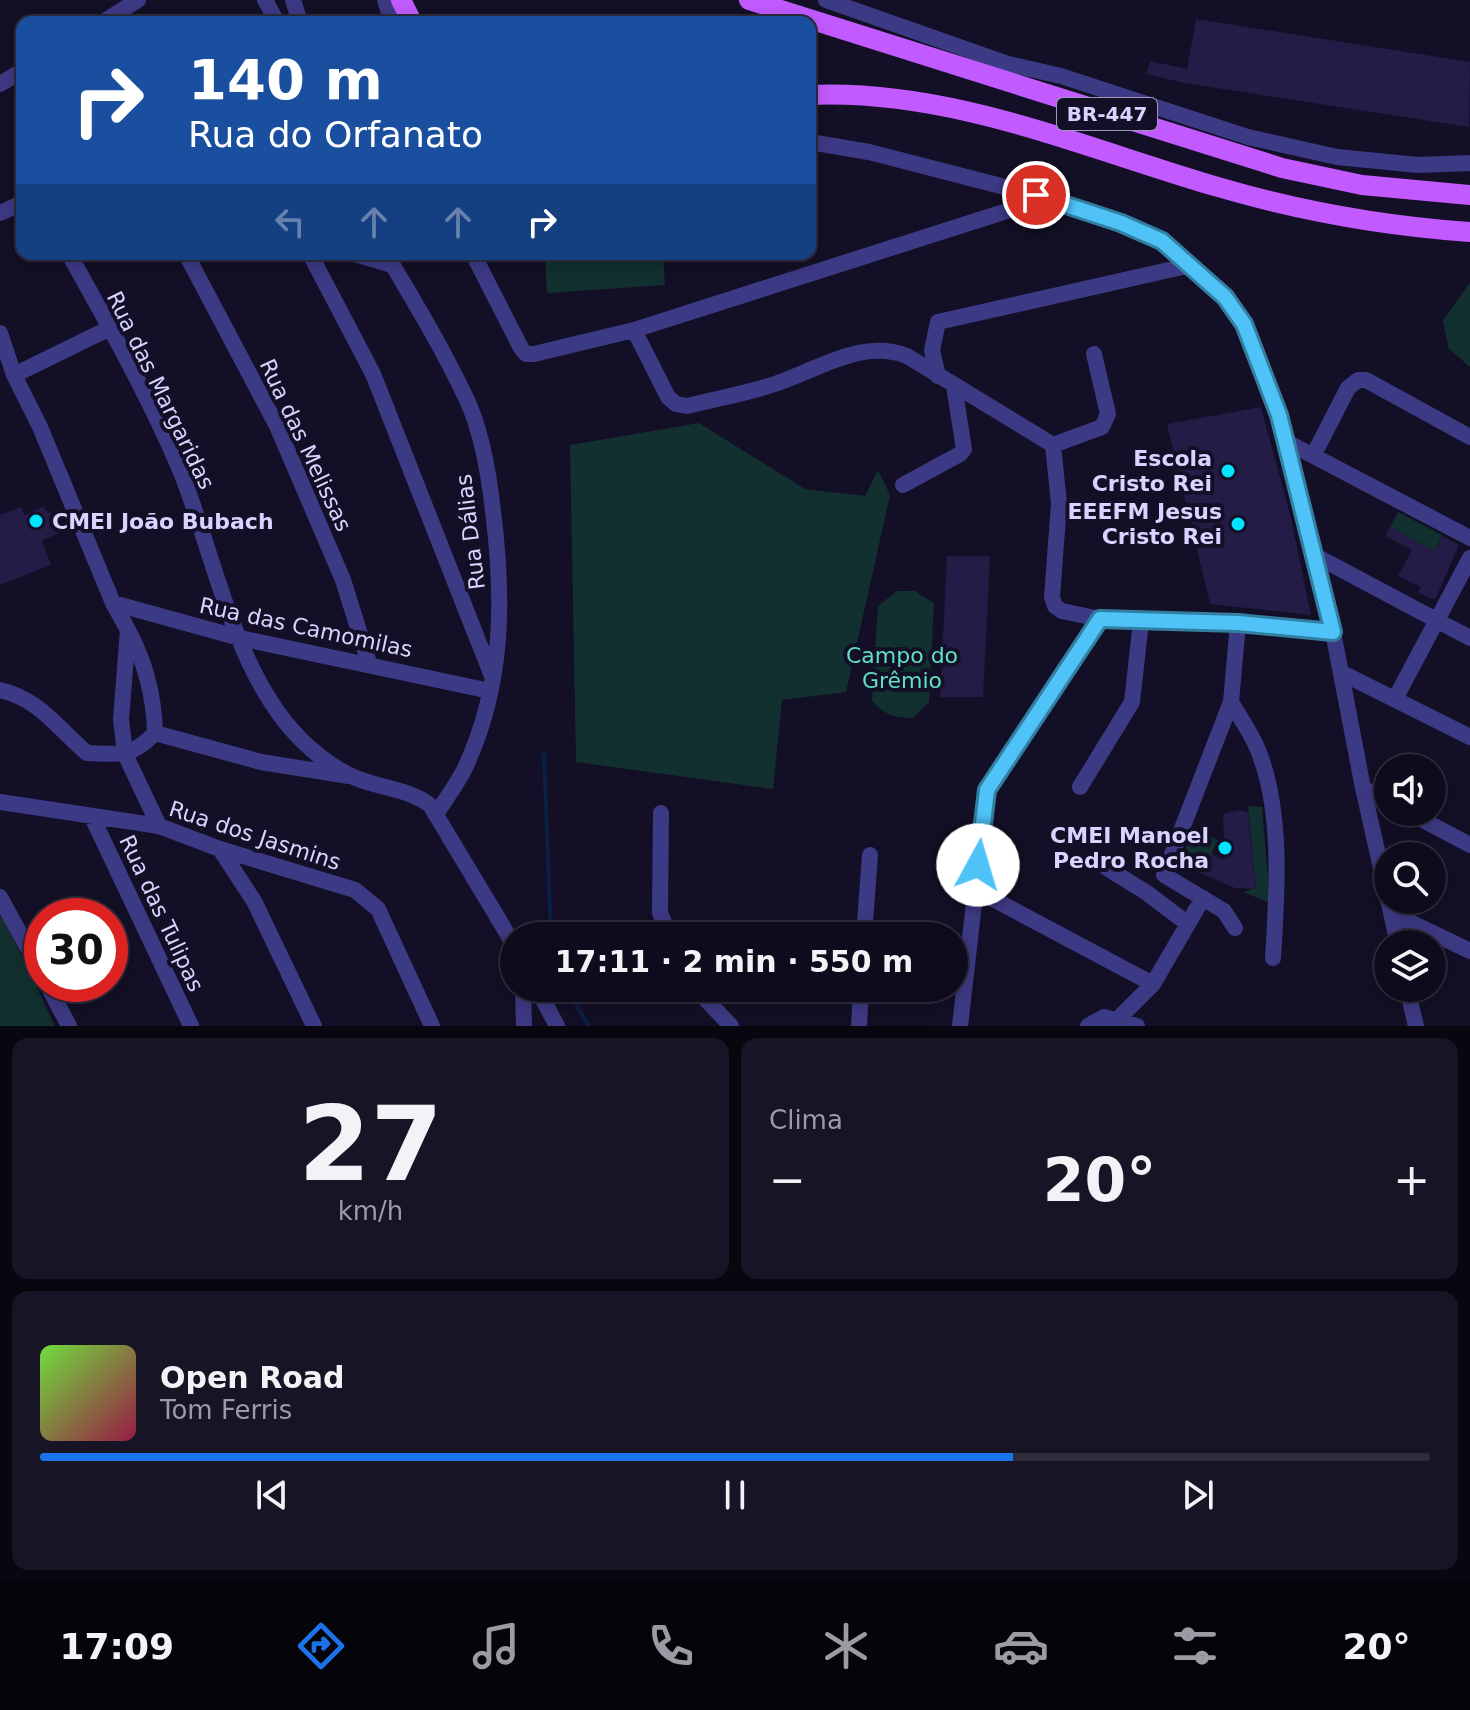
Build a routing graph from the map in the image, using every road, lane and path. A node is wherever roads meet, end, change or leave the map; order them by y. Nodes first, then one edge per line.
1 (138, 0) edge
2 (826, 0) edge
3 (750, 1) edge
4 (113, 16) edge
5 (798, 16) edge
6 (816, 22) edge
7 (816, 95) edge
8 (816, 143) edge
9 (1470, 163) edge
10 (1036, 195) junction
11 (1470, 195) edge
12 (1470, 232) edge
13 (72, 260) edge
14 (189, 260) edge
15 (313, 260) edge
16 (390, 260) edge
17 (476, 260) edge
18 (1191, 265) junction
19 (110, 328) junction
20 (634, 330) junction
21 (0, 333) edge
22 (1094, 354) dead end
23 (14, 375) junction
24 (938, 376) junction
25 (954, 386) junction
26 (1470, 437) edge
27 (1285, 441) junction
28 (1053, 445) junction
29 (1314, 454) junction
30 (903, 485) dead end
31 (1470, 538) edge
32 (1314, 555) junction
33 (1470, 558) edge
34 (113, 603) junction
35 (1100, 619) junction
36 (1141, 621) junction
37 (1437, 621) junction
38 (1238, 623) junction
39 (128, 630) junction
40 (1333, 632) junction
41 (240, 638) junction
42 (1470, 638) edge
43 (369, 663) junction
44 (1342, 673) junction
45 (491, 684) junction
46 (0, 690) edge
47 (1395, 699) junction
48 (1231, 702) junction
49 (155, 733) junction
50 (1470, 737) edge
51 (125, 754) junction
52 (355, 777) junction
53 (1080, 787) dead end
54 (1363, 788) junction
55 (1374, 794) edge
56 (0, 802) edge
57 (661, 813) dead end
58 (436, 814) junction
59 (93, 819) junction
60 (159, 826) junction
61 (1434, 826) edge
62 (1375, 842) edge
63 (1470, 845) edge
64 (220, 849) junction
65 (870, 855) dead end
66 (1107, 868) dead end
67 (1164, 875) junction
68 (976, 890) junction
69 (1147, 893) junction
70 (0, 897) edge
71 (1203, 898) junction
72 (1393, 914) edge
73 (500, 922) edge
74 (664, 922) edge
75 (865, 922) edge
76 (1188, 924) junction
77 (1235, 928) dead end
78 (24, 941) edge
79 (1470, 951) edge
80 (1273, 958) dead end
81 (1153, 984) junction
82 (56, 1002) edge
83 (523, 1002) edge
84 (544, 1002) edge
85 (708, 1002) edge
86 (860, 1002) edge
87 (1410, 1002) edge
88 (1118, 1019) junction
89 (69, 1026) edge
90 (191, 1026) edge
91 (314, 1026) edge
92 (432, 1026) edge
93 (524, 1026) edge
94 (557, 1026) edge
95 (731, 1026) edge
96 (859, 1026) edge
97 (960, 1026) edge
98 (1088, 1026) edge
99 (1137, 1026) edge
100 (1416, 1026) edge

1 - 4 street
2 - 9 street
3 - 5 main road, BR-447
6 - 11 main road, BR-447
7 - 12 main road, BR-447
8 - 10 street
10 - 18 street
10 - 20 street
13 - 19 street, Rua das Margaridas
14 - 43 street, Rua das Melissas
15 - 45 street
16 - 45 street, Rua Dálias
17 - 20 street
18 - 24 street
18 - 27 street
19 - 23 street
19 - 41 street, Rua das Margaridas
20 - 24 street
21 - 23 street
22 - 28 street
23 - 34 street
24 - 25 street
25 - 28 street
25 - 30 street
26 - 29 street
27 - 29 street
27 - 32 street
28 - 35 street
29 - 31 street
32 - 37 street
32 - 40 street
33 - 37 street
34 - 39 street
34 - 41 street, Rua das Camomilas
35 - 36 street
35 - 68 street
36 - 38 street
36 - 53 street
37 - 42 street
37 - 47 street
38 - 40 street
38 - 48 street
39 - 49 street
39 - 51 street
40 - 44 street
41 - 43 street, Rua das Camomilas
41 - 52 street, Rua das Margaridas
43 - 45 street, Rua das Camomilas
44 - 47 street
44 - 54 street
45 - 58 street, Rua Dálias
46 - 51 street
47 - 50 street
48 - 67 street
48 - 80 street
49 - 51 street
49 - 52 street
51 - 60 street
52 - 58 street
54 - 55 street
54 - 62 street
56 - 59 street, Rua dos Jasmins
57 - 74 street
58 - 73 street
59 - 60 street, Rua dos Jasmins
59 - 90 street, Rua das Tulipas
60 - 64 street, Rua dos Jasmins
61 - 63 street
64 - 91 street
64 - 92 street, Rua dos Jasmins
65 - 75 street
66 - 69 street
67 - 69 street
67 - 71 street
68 - 81 street
68 - 97 street
69 - 76 street
70 - 78 street
71 - 76 street
71 - 77 street
72 - 79 street
76 - 81 street
81 - 88 street
82 - 89 street
83 - 93 street
84 - 94 street
85 - 95 street
86 - 96 street
87 - 100 street
88 - 98 street
88 - 99 street

